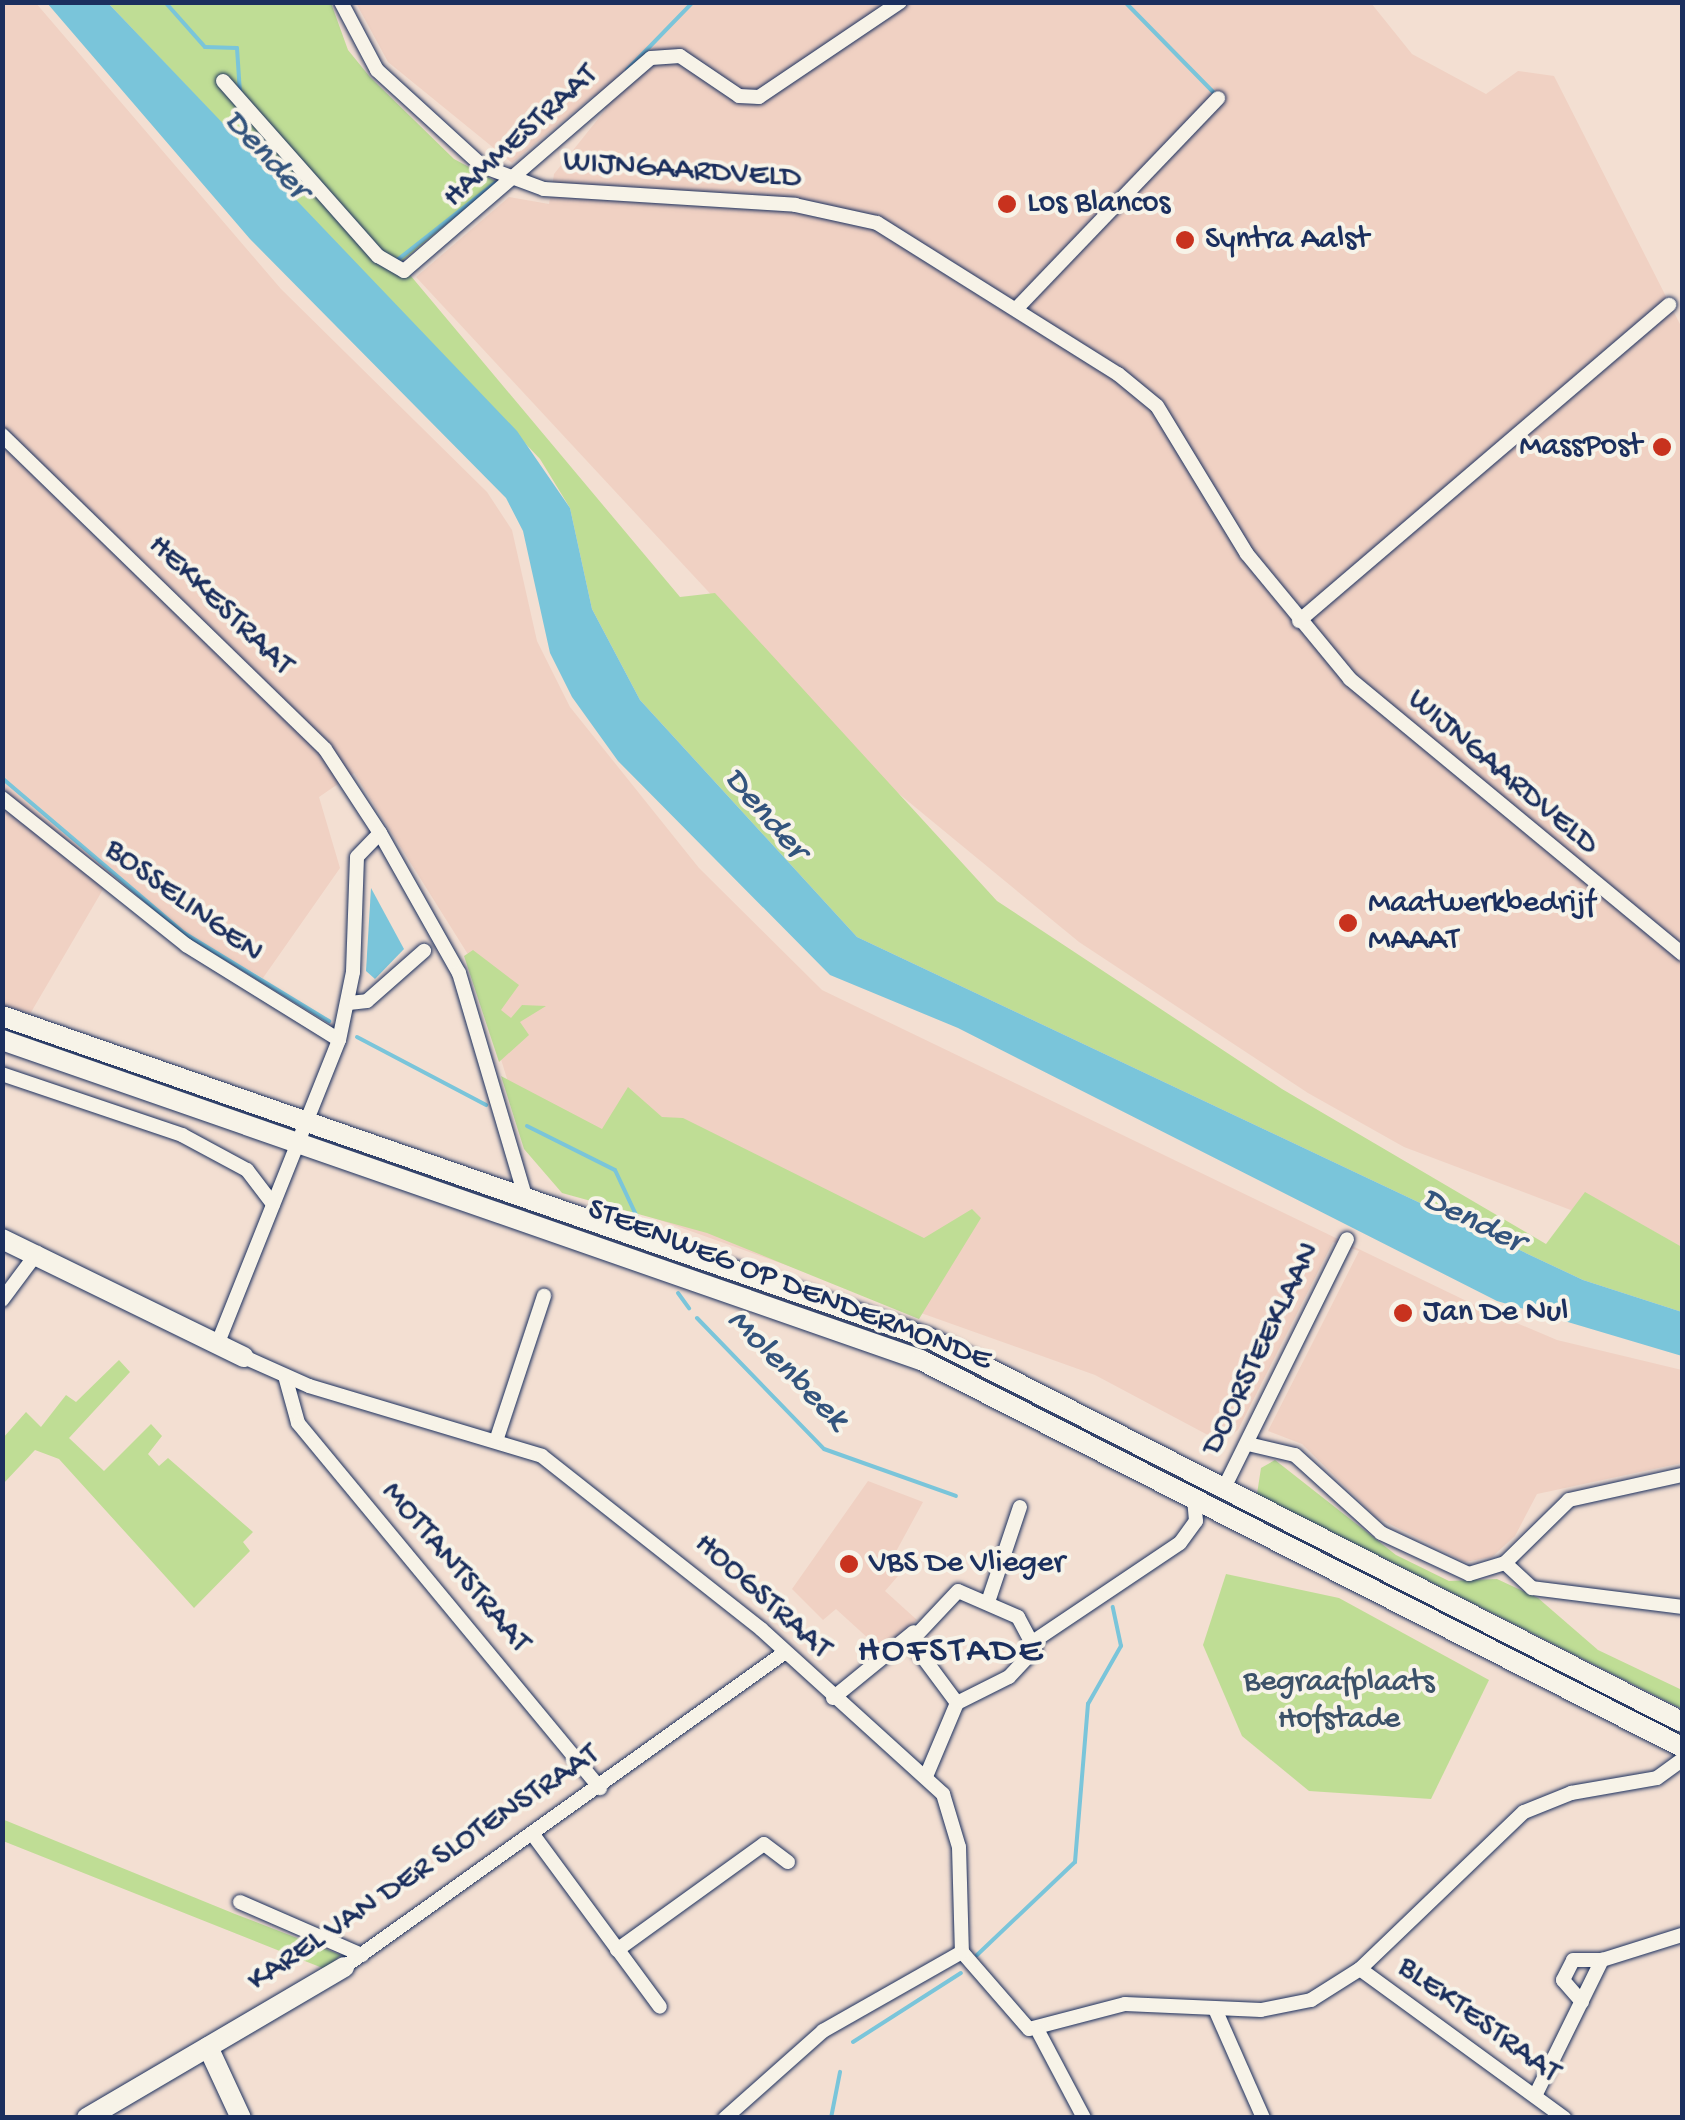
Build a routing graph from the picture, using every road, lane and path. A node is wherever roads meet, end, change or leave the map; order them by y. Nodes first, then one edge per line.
1 (341, 2) edge
2 (900, 2) edge
3 (223, 81) dead end
4 (1218, 98) dead end
5 (513, 180) junction
6 (1669, 305) dead end
7 (1016, 309) junction
8 (2, 435) edge
9 (1299, 621) junction
10 (2, 798) edge
11 (380, 834) junction
12 (424, 951) dead end
13 (1682, 954) edge
14 (348, 1003) junction
15 (2, 1016) edge
16 (2, 1040) edge
17 (339, 1040) junction
18 (2, 1074) edge
19 (303, 1131) junction
20 (525, 1196) junction
21 (273, 1204) junction
22 (2, 1239) edge
23 (1347, 1239) dead end
24 (37, 1253) junction
25 (544, 1296) dead end
26 (2, 1300) edge
27 (218, 1342) junction
28 (244, 1357) joint
29 (285, 1376) junction
30 (497, 1438) junction
31 (1248, 1444) junction
32 (1682, 1475) edge
33 (1226, 1484) junction
34 (1187, 1491) junction
35 (1020, 1508) dead end
36 (1241, 1519) junction
37 (1504, 1563) junction
38 (989, 1599) junction
39 (1682, 1606) edge
40 (914, 1632) junction
41 (1043, 1638) junction
42 (784, 1653) junction
43 (833, 1698) junction
44 (958, 1703) junction
45 (1682, 1722) edge
46 (1682, 1747) edge
47 (1682, 1760) edge
48 (928, 1774) junction
49 (600, 1788) junction
50 (534, 1836) junction
51 (788, 1862) dead end
52 (240, 1902) dead end
53 (1682, 1935) edge
54 (617, 1950) junction
55 (962, 1952) junction
56 (1602, 1960) junction
57 (353, 1961) junction
58 (1360, 1969) junction
59 (1582, 2002) junction
60 (660, 2007) dead end
61 (1215, 2009) junction
62 (1038, 2031) junction
63 (208, 2047) junction
64 (1535, 2096) junction
65 (87, 2118) edge
66 (241, 2118) edge
67 (725, 2118) edge
68 (1084, 2118) edge
69 (1263, 2118) edge
70 (1564, 2118) edge

1 - 5 street, WIJNGAARDVELD
2 - 5 street, HAMMESTRAAT
3 - 5 street, HAMMESTRAAT
4 - 7 street
5 - 7 street, WIJNGAARDVELD
6 - 9 street
7 - 9 street, WIJNGAARDVELD
8 - 11 street, HEKKESTRAAT
9 - 13 street, WIJNGAARDVELD
10 - 17 street, BOSSELINGEN
11 - 14 street
11 - 20 street, HEKKESTRAAT
12 - 14 street
14 - 17 street
15 - 19 main road, STEENWEG OP DENDERMONDE
16 - 19 main road, STEENWEG OP DENDERMONDE
17 - 19 street
18 - 21 street
19 - 20 main road, STEENWEG OP DENDERMONDE
19 - 21 street
19 - 34 main road, STEENWEG OP DENDERMONDE
20 - 33 main road, STEENWEG OP DENDERMONDE
21 - 27 street
22 - 24 main road
23 - 31 street, DOORSTEEKLAAN
24 - 26 street
24 - 27 main road
25 - 30 street
27 - 28 main road
28 - 29 street, HOOGSTRAAT
29 - 30 street, HOOGSTRAAT
29 - 49 street, MOTTANTSTRAAT
30 - 42 street, HOOGSTRAAT
31 - 33 street, DOORSTEEKLAAN
31 - 37 street
32 - 37 street
33 - 34 main road
33 - 36 main road
33 - 45 main road, STEENWEG OP DENDERMONDE
34 - 36 main road, STEENWEG OP DENDERMONDE
34 - 41 street
35 - 38 street
36 - 46 main road, STEENWEG OP DENDERMONDE
37 - 39 street
38 - 40 street
38 - 41 street
40 - 43 street
40 - 44 street
41 - 44 street
42 - 43 street, HOOGSTRAAT
42 - 49 street, KAREL VAN DER SLOTENSTRAAT
43 - 48 street, HOOGSTRAAT
44 - 48 street
47 - 58 street
48 - 55 street, HOOGSTRAAT
49 - 50 street, KAREL VAN DER SLOTENSTRAAT
50 - 54 street
50 - 57 street, KAREL VAN DER SLOTENSTRAAT
51 - 54 street
52 - 57 street
53 - 56 street
54 - 60 street
55 - 62 street
55 - 67 street
56 - 59 street
56 - 59 street
57 - 63 main road, KAREL VAN DER SLOTENSTRAAT
58 - 61 street
58 - 64 street, BLEKTESTRAAT
59 - 64 street
61 - 62 street
61 - 69 street
62 - 68 street
63 - 65 main road, KAREL VAN DER SLOTENSTRAAT
63 - 66 main road
64 - 70 street, BLEKTESTRAAT

